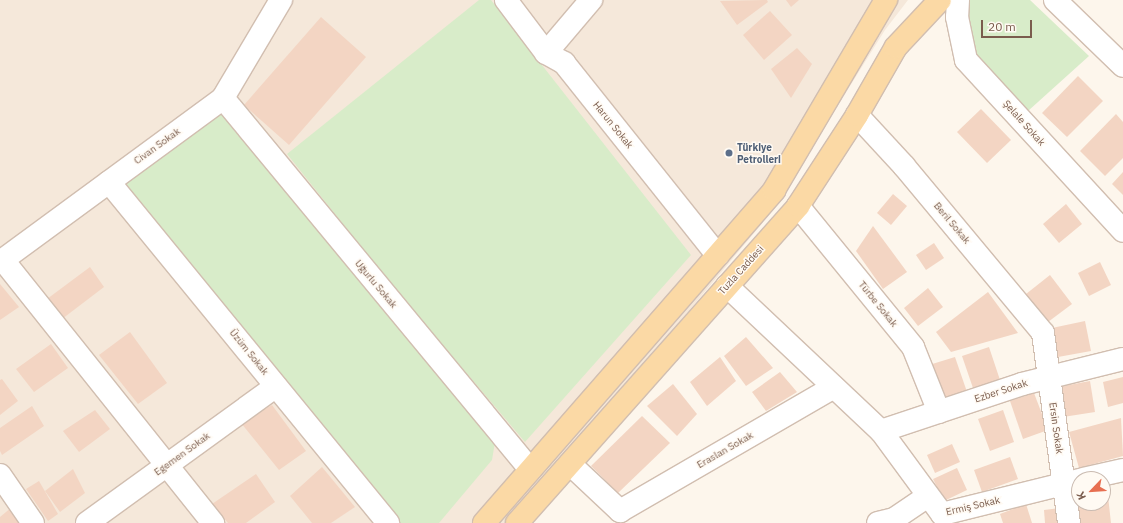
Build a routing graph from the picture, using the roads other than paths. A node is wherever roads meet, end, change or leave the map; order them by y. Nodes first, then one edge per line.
1 (281, 0) edge
2 (506, 0) edge
3 (591, 0) edge
4 (886, 0) edge
5 (940, 0) edge
6 (958, 0) edge
7 (1056, 0) edge
8 (546, 53) junction
9 (1123, 66) edge
10 (222, 98) junction
11 (857, 115) junction
12 (109, 182) junction
13 (798, 206) junction
14 (1123, 232) edge
15 (717, 255) junction
16 (1, 261) edge
17 (727, 286) junction
18 (1044, 333) joint
19 (1123, 359) edge
20 (1049, 378) junction
21 (276, 386) junction
22 (834, 387) junction
23 (939, 412) junction
24 (881, 431) junction
25 (570, 464) junction
26 (166, 466) junction
27 (530, 469) junction
28 (1123, 470) edge
29 (1072, 471) edge
30 (1111, 473) edge
31 (0, 475) edge
32 (1071, 482) edge
33 (928, 496) junction
34 (1071, 509) edge
35 (379, 520) edge
36 (33, 523) edge
37 (87, 523) edge
38 (213, 523) edge
39 (484, 523) edge
40 (517, 523) edge
41 (878, 523) edge
42 (1069, 523) edge

1 - 10 street, Civan Sokak
2 - 8 street, Harun Sokak
3 - 8 street
4 - 15 main road
5 - 11 main road, Tuzla Caddesi
6 - 14 street, Şelale Sokak
7 - 9 street
8 - 15 street, Harun Sokak
10 - 12 street, Civan Sokak
10 - 27 street, Uğurlu Sokak
11 - 13 main road, Tuzla Caddesi
11 - 18 street, Beril Sokak
12 - 16 street, Civan Sokak
12 - 21 street, Üzüm Sokak
13 - 17 main road, Tuzla Caddesi
13 - 23 street, Türbe Sokak
15 - 27 main road
16 - 26 street
17 - 22 street
17 - 25 main road, Tuzla Caddesi
18 - 20 street, Ersin Sokak
19 - 20 street, Ezber Sokak
20 - 23 street, Ezber Sokak
20 - 29 street, Ersin Sokak
21 - 26 street, Egemen Sokak
21 - 35 street, Üzüm Sokak
22 - 24 street
22 - 25 street, Eraslan Sokak
23 - 24 street, Ezber Sokak
24 - 33 street, Ermiş Sokak
25 - 40 main road, Tuzla Caddesi
26 - 37 street, Egemen Sokak
26 - 38 street
27 - 39 main road
28 - 30 street, Ermiş Sokak
31 - 36 street
32 - 33 street, Ermiş Sokak
33 - 41 street
34 - 42 street, Ersin Sokak

